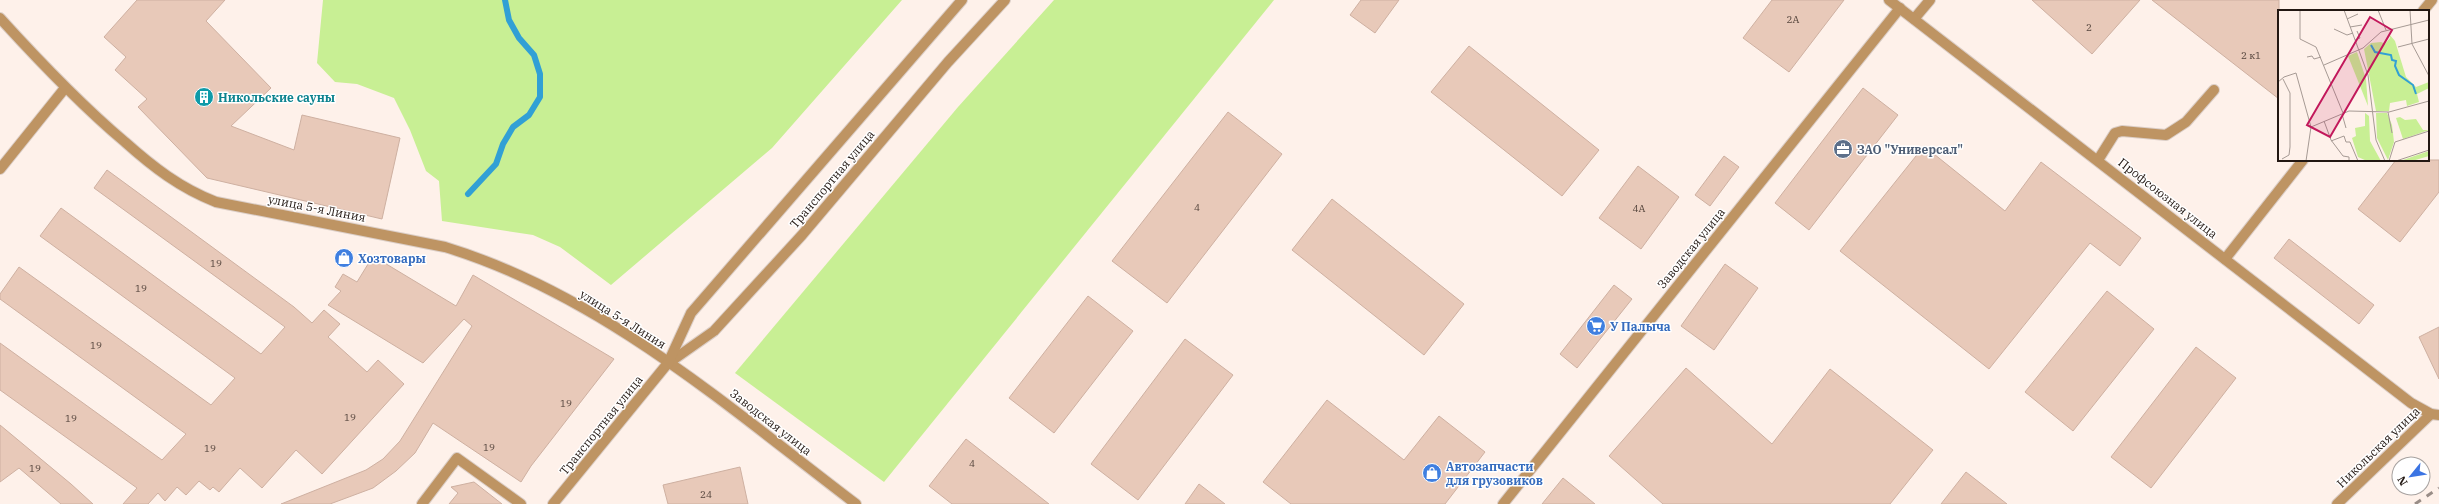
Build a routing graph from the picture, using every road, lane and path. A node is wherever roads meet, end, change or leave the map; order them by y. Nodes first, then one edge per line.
1 (962, 0) edge
2 (1005, 0) edge
3 (1889, 0) edge
4 (1930, 0) edge
5 (2432, 0) edge
6 (1900, 8) junction
7 (2424, 10) edge
8 (0, 18) edge
9 (1914, 19) junction
10 (65, 88) junction
11 (2214, 90) dead end
12 (2098, 160) junction
13 (2302, 161) edge
14 (0, 170) edge
15 (2225, 259) junction
16 (668, 363) junction
17 (2435, 414) edge
18 (422, 504) edge
19 (521, 504) edge
20 (553, 504) edge
21 (855, 504) edge
22 (1503, 504) edge
23 (2337, 504) edge

1 - 16 street, Транспортная улица
2 - 16 street, Транспортная улица
3 - 6 street, Профсоюзная улица
4 - 9 street
5 - 7 street
6 - 9 street, Профсоюзная улица
6 - 22 street, Заводская улица
8 - 10 street, улица 5-я Линия
9 - 12 street, Профсоюзная улица
10 - 14 street
10 - 16 street, улица 5-я Линия
11 - 12 street
12 - 15 street, Профсоюзная улица
13 - 15 street
15 - 17 street, Профсоюзная улица
16 - 20 street, Транспортная улица
16 - 21 street, Заводская улица
17 - 23 street, Никольская улица
18 - 19 street

